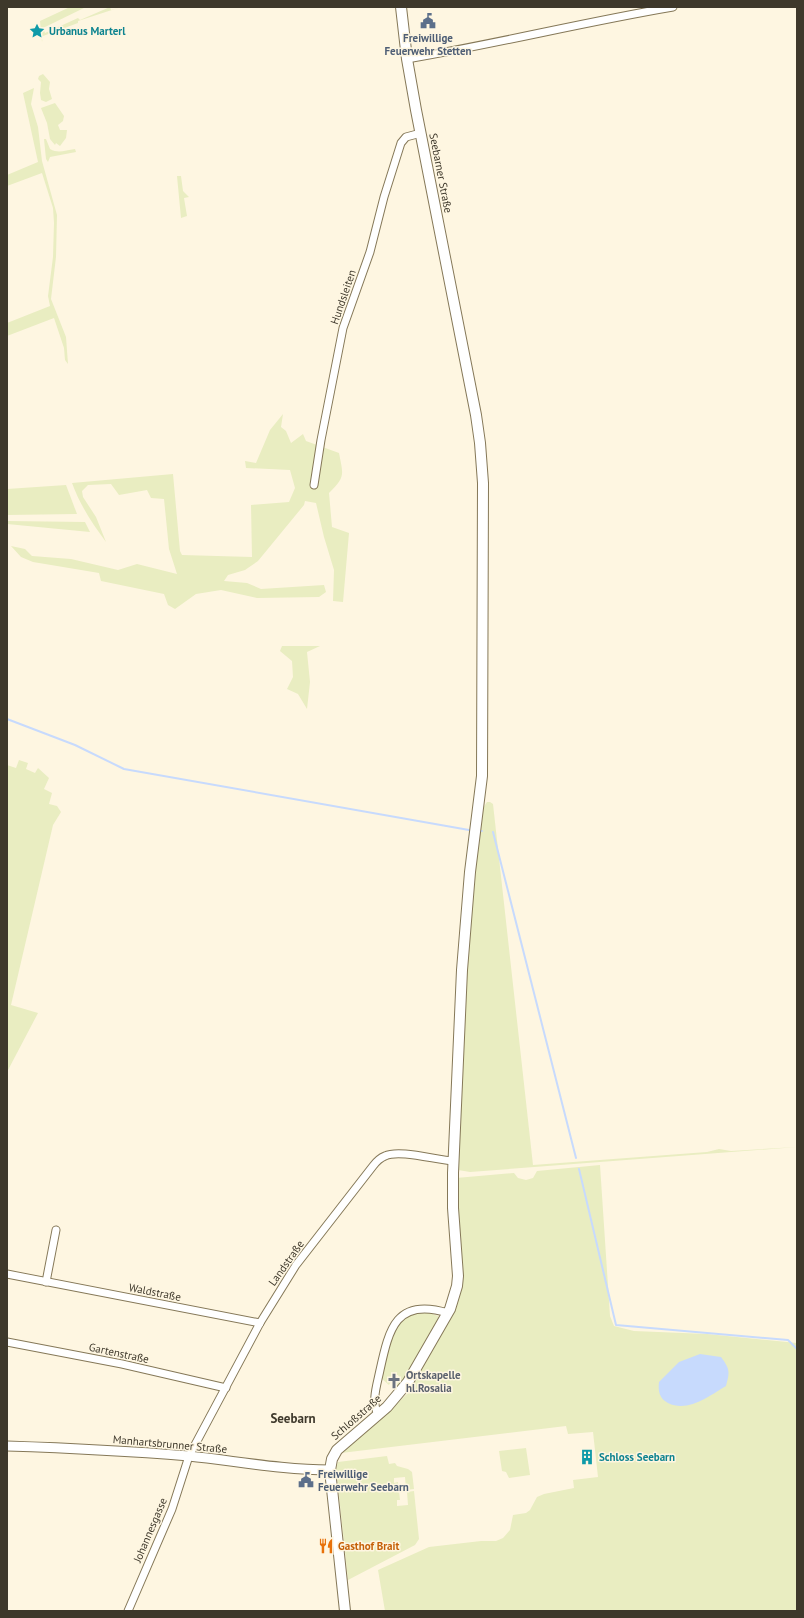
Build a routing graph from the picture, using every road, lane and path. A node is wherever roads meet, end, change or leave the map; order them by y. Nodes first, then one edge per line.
1 (401, 7) edge
2 (673, 7) edge
3 (407, 58) junction
4 (421, 133) junction
5 (314, 485) dead end
6 (454, 1161) junction
7 (56, 1230) dead end
8 (7, 1274) edge
9 (46, 1282) junction
10 (448, 1313) junction
11 (260, 1323) junction
12 (7, 1342) edge
13 (226, 1388) junction
14 (378, 1415) junction
15 (7, 1446) edge
16 (189, 1456) junction
17 (330, 1470) junction
18 (128, 1611) edge
19 (346, 1611) edge

1 - 3 main road, Seebarner Straße
2 - 3 street
3 - 4 main road, Seebarner Straße
4 - 5 street, Hundsleiten
4 - 6 main road, Seebarner Straße
6 - 10 main road, Schloßstraße
6 - 11 street, Landstraße
7 - 9 street
8 - 9 street, Waldstraße
9 - 11 street, Waldstraße
10 - 14 main road, Schloßstraße
10 - 14 street
11 - 13 street, Landstraße
12 - 13 street, Gartenstraße
13 - 16 street, Landstraße
14 - 17 main road, Schloßstraße
15 - 16 street, Manhartsbrunner Straße
16 - 17 street, Manhartsbrunner Straße
16 - 18 street, Johannesgasse
17 - 19 main road, Schloßstraße

